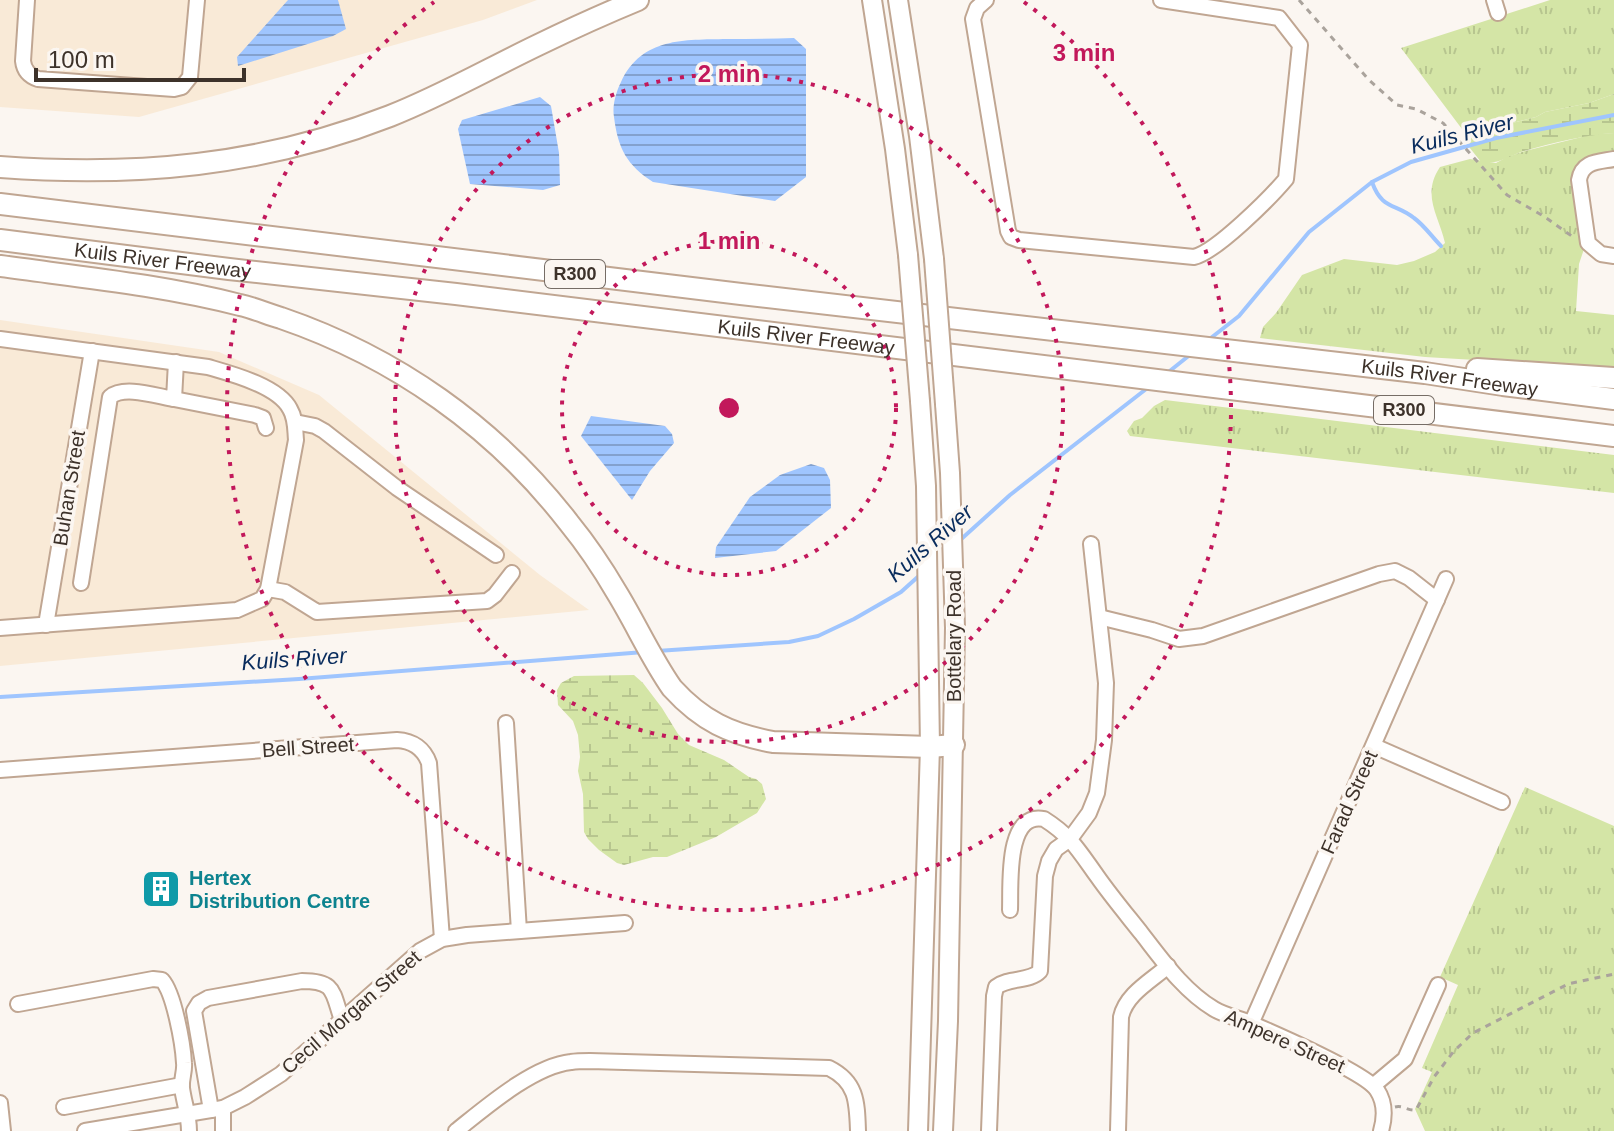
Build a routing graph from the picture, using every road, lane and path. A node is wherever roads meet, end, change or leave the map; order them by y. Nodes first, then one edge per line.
1 (27, 0) edge
2 (197, 0) edge
3 (638, 0) edge
4 (872, 0) edge
5 (898, 0) edge
6 (986, 0) edge
7 (1299, 0) edge
8 (1168, 1) edge
9 (1614, 159) edge
10 (0, 167) edge
11 (0, 204) edge
12 (0, 240) edge
13 (1588, 243) junction
14 (1614, 256) edge
15 (0, 266) edge
16 (0, 339) edge
17 (92, 351) junction
18 (176, 362) junction
19 (1425, 373) junction
20 (1614, 378) edge
21 (174, 399) junction
22 (1614, 399) edge
23 (295, 422) junction
24 (266, 428) dead end
25 (1614, 436) edge
26 (1091, 544) dead end
27 (496, 555) dead end
28 (512, 573) dead end
29 (1446, 579) dead end
30 (81, 583) dead end
31 (268, 589) junction
32 (1437, 600) junction
33 (1099, 617) junction
34 (46, 625) junction
35 (0, 628) edge
36 (506, 723) dead end
37 (954, 745) junction
38 (1374, 746) junction
39 (930, 747) junction
40 (0, 770) edge
41 (1502, 802) dead end
42 (1073, 842) junction
43 (1010, 910) dead end
44 (625, 923) dead end
45 (519, 931) junction
46 (442, 939) junction
47 (1168, 966) junction
48 (1614, 974) edge
49 (1438, 985) dead end
50 (18, 1004) dead end
51 (342, 1020) junction
52 (1251, 1024) junction
53 (182, 1085) junction
54 (1374, 1085) junction
55 (0, 1103) edge
56 (64, 1107) dead end
57 (217, 1109) junction
58 (1384, 1109) junction
59 (188, 1114) junction
60 (3, 1131) edge
61 (85, 1131) edge
62 (189, 1131) edge
63 (223, 1131) edge
64 (456, 1131) edge
65 (858, 1131) edge
66 (918, 1131) edge
67 (943, 1131) edge
68 (989, 1131) edge
69 (1118, 1131) edge
70 (1381, 1131) edge

1 - 2 street
3 - 10 highway
4 - 39 main road, Bottelary Road, bridge
5 - 37 main road, Bottelary Road, bridge
6 - 8 street
7 - 13 path
9 - 13 street
11 - 19 highway, Kuils River Freeway / R300
12 - 25 highway, Kuils River Freeway / R300
13 - 14 street
15 - 39 highway
16 - 17 street
17 - 18 street
17 - 34 street, Buhan Street
18 - 21 street
18 - 23 street
19 - 20 highway
19 - 22 highway, Kuils River Freeway / R300
21 - 24 street
21 - 30 street
23 - 27 street
23 - 31 street
26 - 33 street
28 - 31 street
29 - 32 street, Farad Street
31 - 34 street
32 - 33 street
32 - 38 street, Farad Street
33 - 42 street
34 - 35 street
36 - 45 street
37 - 39 highway
37 - 67 main road, Bottelary Road
38 - 41 street
38 - 52 street, Farad Street
39 - 66 main road, Bottelary Road
40 - 46 street, Bell Street
42 - 43 street
42 - 47 street, Ampere Street
42 - 68 street
44 - 45 street, Cecil Morgan Street
45 - 46 street, Cecil Morgan Street
46 - 51 street, Cecil Morgan Street
47 - 52 street, Ampere Street
47 - 69 street
48 - 58 path
49 - 54 street
50 - 53 street
51 - 57 street, Cecil Morgan Street
51 - 57 street
52 - 54 street, Ampere Street
53 - 56 street
53 - 59 street
54 - 58 street
55 - 60 street
57 - 59 street, Cecil Morgan Street
57 - 63 street
58 - 70 street
59 - 61 street, Cecil Morgan Street
59 - 62 street
64 - 65 street

